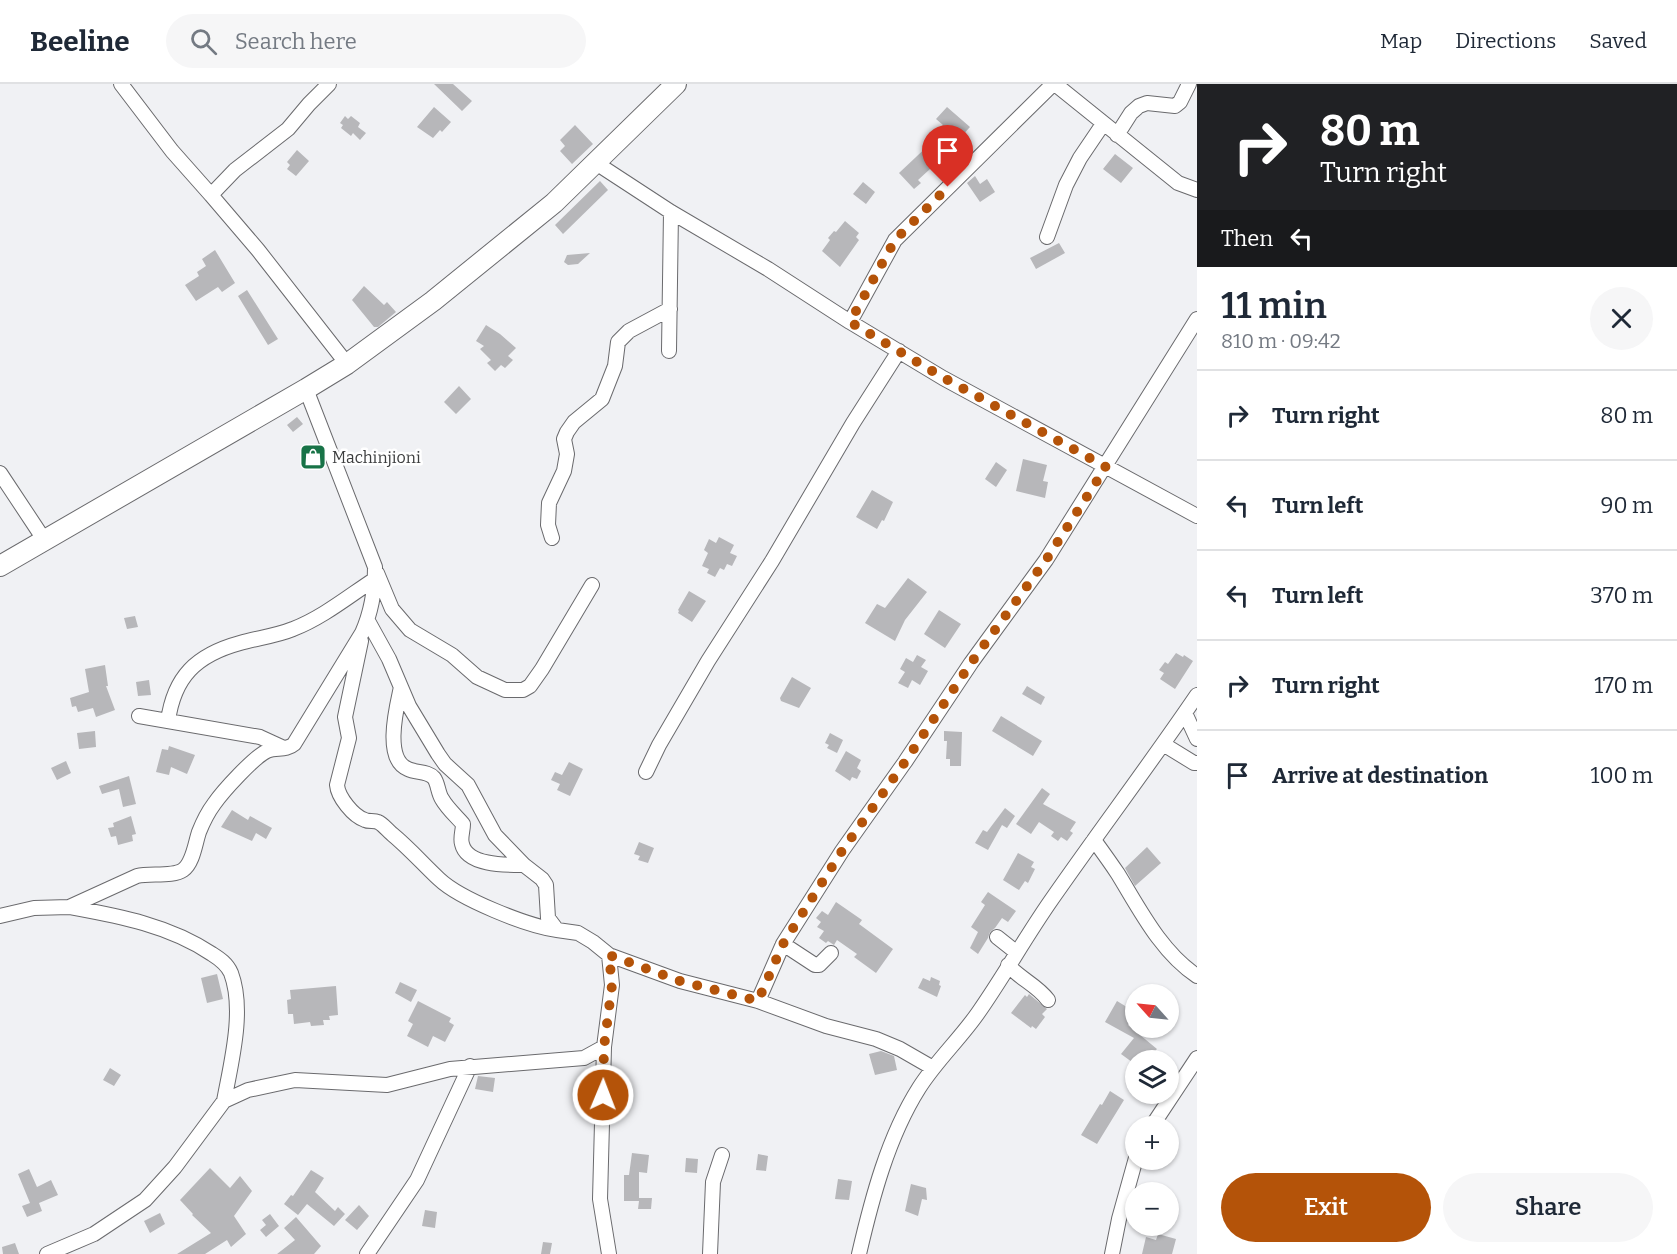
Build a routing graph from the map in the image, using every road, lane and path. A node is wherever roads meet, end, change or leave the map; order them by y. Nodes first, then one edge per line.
1 (121, 84) edge
2 (329, 84) edge
3 (676, 84) edge
4 (1054, 84) edge
5 (1189, 84) edge
6 (1103, 124) junction
7 (1117, 135) junction
8 (596, 163) junction
9 (1197, 190) edge
10 (211, 195) junction
11 (671, 212) junction
12 (1047, 237) dead end
13 (670, 309) junction
14 (1197, 319) edge
15 (850, 322) junction
16 (669, 351) dead end
17 (899, 351) junction
18 (347, 364) junction
19 (306, 389) junction
20 (1106, 467) junction
21 (0, 473) edge
22 (1197, 516) edge
23 (552, 538) dead end
24 (45, 541) junction
25 (0, 566) edge
26 (375, 573) junction
27 (592, 585) dead end
28 (365, 627) junction
29 (401, 687) junction
30 (1197, 695) edge
31 (1185, 713) junction
32 (139, 716) dead end
33 (168, 722) junction
34 (1197, 740) edge
35 (1163, 744) junction
36 (284, 748) junction
37 (1197, 763) edge
38 (646, 772) dead end
39 (1094, 840) junction
40 (524, 865) junction
41 (69, 907) junction
42 (0, 916) edge
43 (557, 930) junction
44 (997, 938) dead end
45 (783, 944) junction
46 (1016, 952) junction
47 (831, 953) dead end
48 (609, 955) junction
49 (1008, 965) junction
50 (1197, 976) edge
51 (1048, 1000) dead end
52 (758, 1001) junction
53 (604, 1047) junction
54 (1197, 1058) edge
55 (470, 1066) junction
56 (933, 1068) junction
57 (224, 1101) junction
58 (1159, 1116) edge
59 (722, 1155) dead end
60 (1133, 1170) edge
61 (47, 1254) edge
62 (367, 1254) edge
63 (609, 1254) edge
64 (710, 1254) edge
65 (859, 1254) edge
66 (1112, 1254) edge

1 - 10 street
2 - 10 street
3 - 8 street
4 - 6 street
4 - 15 street
5 - 7 street
6 - 7 street
6 - 12 street
7 - 9 street
8 - 11 street
8 - 18 street
10 - 18 street
11 - 13 street
11 - 15 street
13 - 16 street
13 - 23 street
14 - 20 street
15 - 17 street
17 - 20 street
17 - 38 street
18 - 19 street
19 - 24 street
19 - 26 street
20 - 22 street
20 - 45 street
21 - 24 street
24 - 25 street
26 - 27 street
26 - 28 street
26 - 33 street
28 - 29 street
28 - 36 street
28 - 43 street
29 - 40 street
29 - 40 street
30 - 31 street
31 - 34 street
31 - 35 street
32 - 33 street
33 - 36 street
35 - 37 street
35 - 39 street
36 - 41 street
39 - 46 street
39 - 50 street
40 - 43 street
41 - 42 street
41 - 57 street
43 - 48 street
44 - 46 street
45 - 47 street
45 - 52 street
46 - 49 street
48 - 52 street
48 - 53 street
49 - 51 street
49 - 56 street
52 - 56 street
53 - 55 street
53 - 63 street
54 - 58 street
55 - 57 street
55 - 62 street
56 - 65 street
57 - 61 street
59 - 64 street
60 - 66 street

